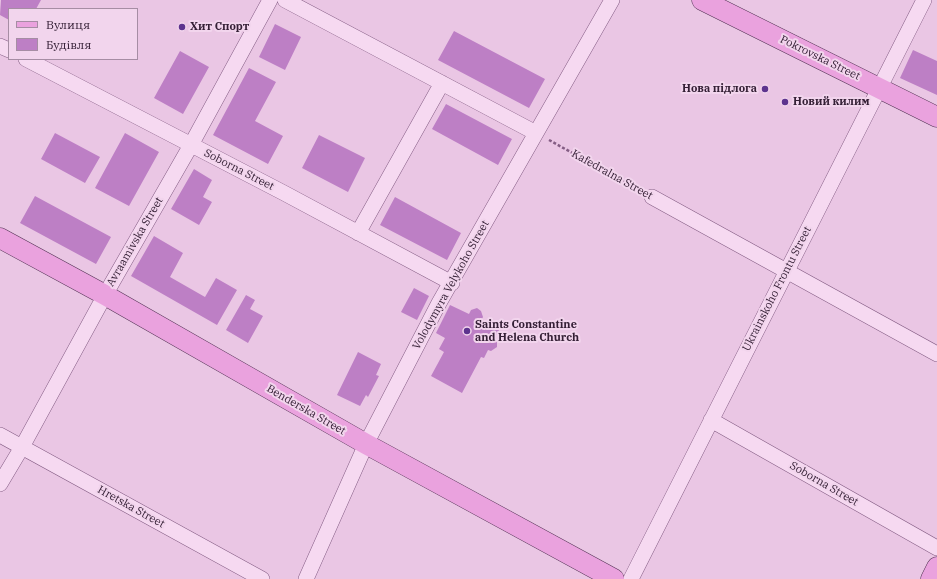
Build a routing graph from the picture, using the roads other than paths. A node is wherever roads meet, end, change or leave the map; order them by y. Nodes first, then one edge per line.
1 (270, 0) edge
2 (285, 0) edge
3 (612, 0) edge
4 (702, 0) edge
5 (924, 0) edge
6 (28, 60) edge
7 (442, 83) junction
8 (879, 88) junction
9 (937, 117) edge
10 (536, 133) junction
11 (191, 145) junction
12 (652, 197) road end
13 (358, 233) junction
14 (0, 238) edge
15 (786, 271) junction
16 (452, 283) junction
17 (105, 295) junction
18 (937, 354) edge
19 (711, 420) junction
20 (0, 435) edge
21 (366, 444) junction
22 (22, 447) junction
23 (0, 484) edge
24 (937, 548) edge
25 (937, 567) edge
26 (262, 579) edge
27 (306, 579) edge
28 (614, 579) edge
29 (631, 579) edge
30 (931, 579) edge

1 - 11 street, Avraamivska Street
2 - 7 street
3 - 10 street, Volodymyra Velykoho Street
4 - 8 main road, Pokrovska Street
5 - 8 street, Ukrainskoho Frontu Street
6 - 11 street, Soborna Street
7 - 10 street
7 - 13 street
8 - 9 main road, Pokrovska Street
8 - 15 street, Ukrainskoho Frontu Street
10 - 16 street, Volodymyra Velykoho Street
11 - 13 street, Soborna Street
11 - 17 street, Avraamivska Street
12 - 15 street, Kafedralna Street
13 - 16 street, Soborna Street
14 - 17 main road, Benderska Street
15 - 18 street, Kafedralna Street
15 - 19 street, Ukrainskoho Frontu Street
16 - 21 street, Volodymyra Velykoho Street
17 - 21 main road, Benderska Street
17 - 22 street, Avraamivska Street
19 - 24 street, Soborna Street
19 - 29 street, Ukrainskoho Frontu Street
20 - 22 street, Hretska Street
21 - 27 street, Volodymyra Velykoho Street
21 - 28 main road, Benderska Street
22 - 23 street, Avraamivska Street
22 - 26 street, Hretska Street
25 - 30 main road

